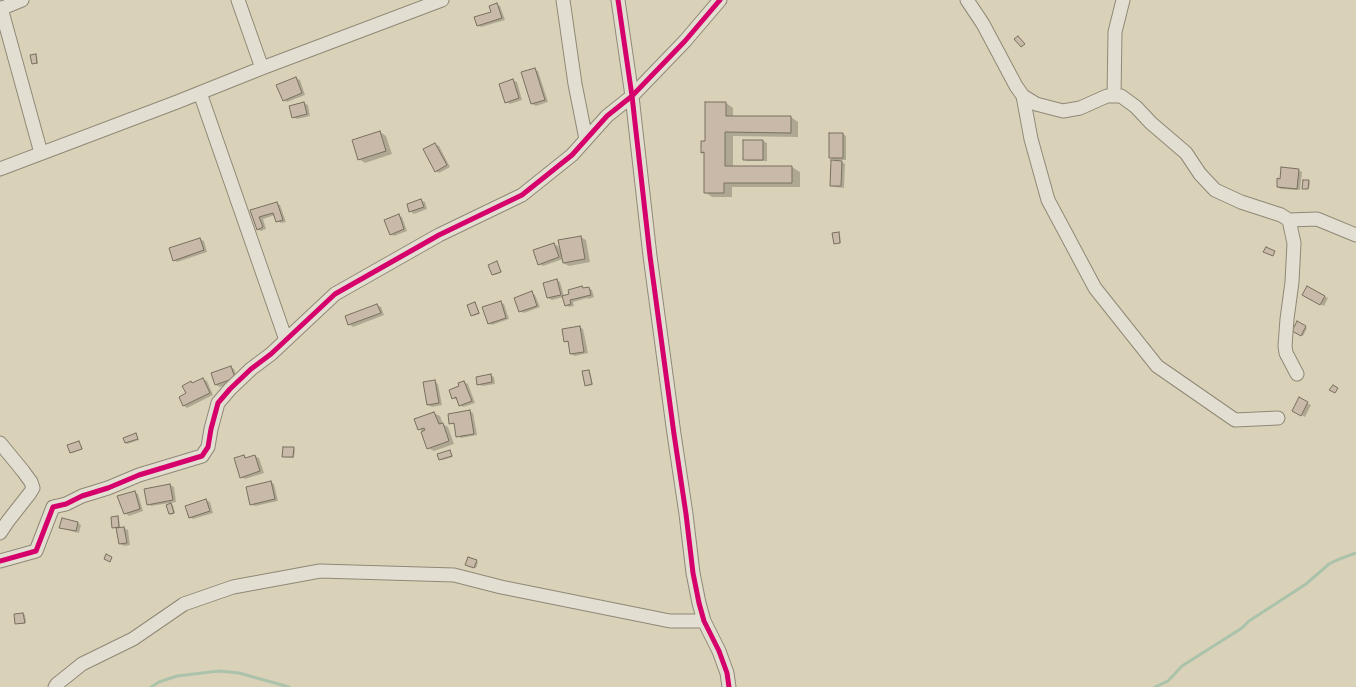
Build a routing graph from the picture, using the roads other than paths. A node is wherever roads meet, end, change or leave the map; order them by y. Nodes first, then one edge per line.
1 (238, 0) edge
2 (442, 0) edge
3 (563, 0) edge
4 (618, 0) edge
5 (720, 0) edge
6 (967, 0) edge
7 (1123, 0) edge
8 (10, 4) edge
9 (262, 68) junction
10 (200, 93) junction
11 (632, 96) junction
12 (1023, 96) junction
13 (1114, 96) junction
14 (586, 140) junction
15 (41, 153) junction
16 (0, 169) edge
17 (1289, 220) junction
18 (1356, 235) edge
19 (286, 340) junction
20 (1297, 374) dead end
21 (1278, 418) dead end
22 (0, 443) edge
23 (1, 526) edge
24 (0, 562) edge
25 (704, 621) junction
26 (55, 687) edge
27 (729, 687) edge

1 - 9 street
2 - 9 street
3 - 14 street
4 - 11 street
5 - 11 street
6 - 12 street
7 - 13 street
8 - 15 street
9 - 10 street
10 - 15 street
10 - 19 street
11 - 14 street
11 - 25 street
12 - 13 street
12 - 21 street
13 - 17 street
14 - 19 street
15 - 16 street
17 - 18 street
17 - 20 street
19 - 24 street
22 - 23 street
25 - 26 street
25 - 27 street

